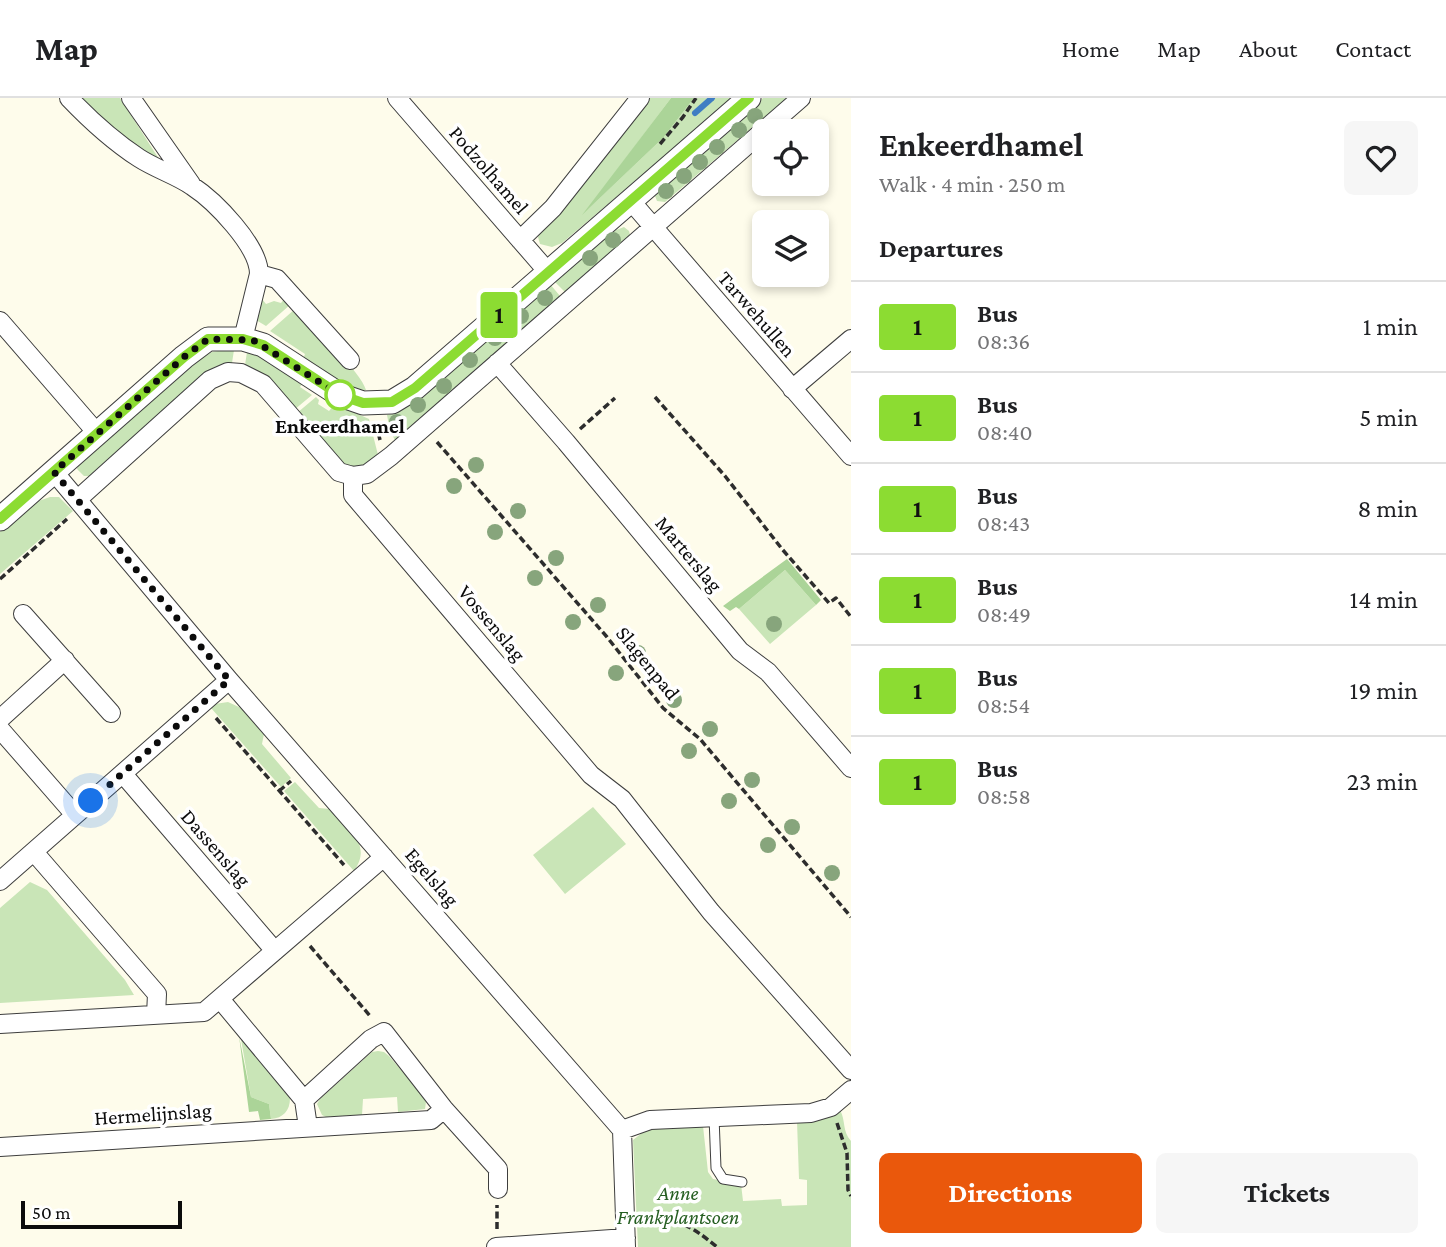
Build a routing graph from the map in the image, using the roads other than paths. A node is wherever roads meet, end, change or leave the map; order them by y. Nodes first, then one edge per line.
1 (69, 98) edge
2 (131, 98) edge
3 (397, 98) edge
4 (640, 98) edge
5 (749, 98) edge
6 (801, 98) edge
7 (191, 185) junction
8 (630, 200) junction
9 (652, 228) junction
10 (520, 240) junction
11 (548, 272) junction
12 (259, 274) junction
13 (0, 321) edge
14 (243, 339) junction
15 (851, 339) edge
16 (350, 360) dead end
17 (497, 363) junction
18 (792, 389) junction
19 (97, 433) junction
20 (851, 456) edge
21 (54, 472) junction
22 (353, 476) junction
23 (78, 499) junction
24 (0, 519) edge
25 (23, 614) dead end
26 (65, 660) junction
27 (229, 680) junction
28 (111, 713) dead end
29 (0, 719) edge
30 (0, 729) edge
31 (851, 768) edge
32 (123, 774) junction
33 (75, 815) junction
34 (34, 852) junction
35 (384, 857) junction
36 (0, 881) edge
37 (275, 951) junction
38 (220, 999) junction
39 (156, 1014) junction
40 (0, 1024) edge
41 (851, 1070) edge
42 (851, 1090) edge
43 (304, 1100) junction
44 (444, 1109) junction
45 (714, 1117) junction
46 (308, 1127) junction
47 (622, 1130) junction
48 (0, 1147) edge
49 (742, 1182) dead end
50 (498, 1189) road end
51 (626, 1236) edge
52 (497, 1247) edge

1 - 7 street
2 - 7 street
3 - 10 street, Podzolhamel
4 - 10 street
5 - 8 street
6 - 9 street
7 - 12 street
8 - 9 street, Tarwehullen
8 - 11 street
9 - 17 street
9 - 18 street, Tarwehullen
10 - 11 street, Podzolhamel
11 - 14 street
12 - 14 street
12 - 16 street
13 - 19 street
14 - 19 street
15 - 18 street
17 - 22 street
17 - 31 street, Marterslag
18 - 20 street, Tarwehullen
19 - 21 street
21 - 23 street, Egelslag
21 - 24 street
22 - 23 street
22 - 41 street, Vossenslag
23 - 27 street, Egelslag
25 - 26 street
26 - 28 street
26 - 29 street
27 - 32 street
27 - 35 street, Egelslag
30 - 33 street
32 - 33 street
32 - 37 street, Dassenslag
33 - 34 street
34 - 36 street
34 - 39 street
35 - 37 street
35 - 47 street, Egelslag
37 - 38 street
38 - 39 street
38 - 43 street
39 - 40 street
42 - 45 street
43 - 44 street
43 - 46 street
44 - 46 street, Hermelijnslag
44 - 50 street
45 - 47 street
45 - 49 lane
46 - 48 street, Hermelijnslag
47 - 51 street
51 - 52 street

